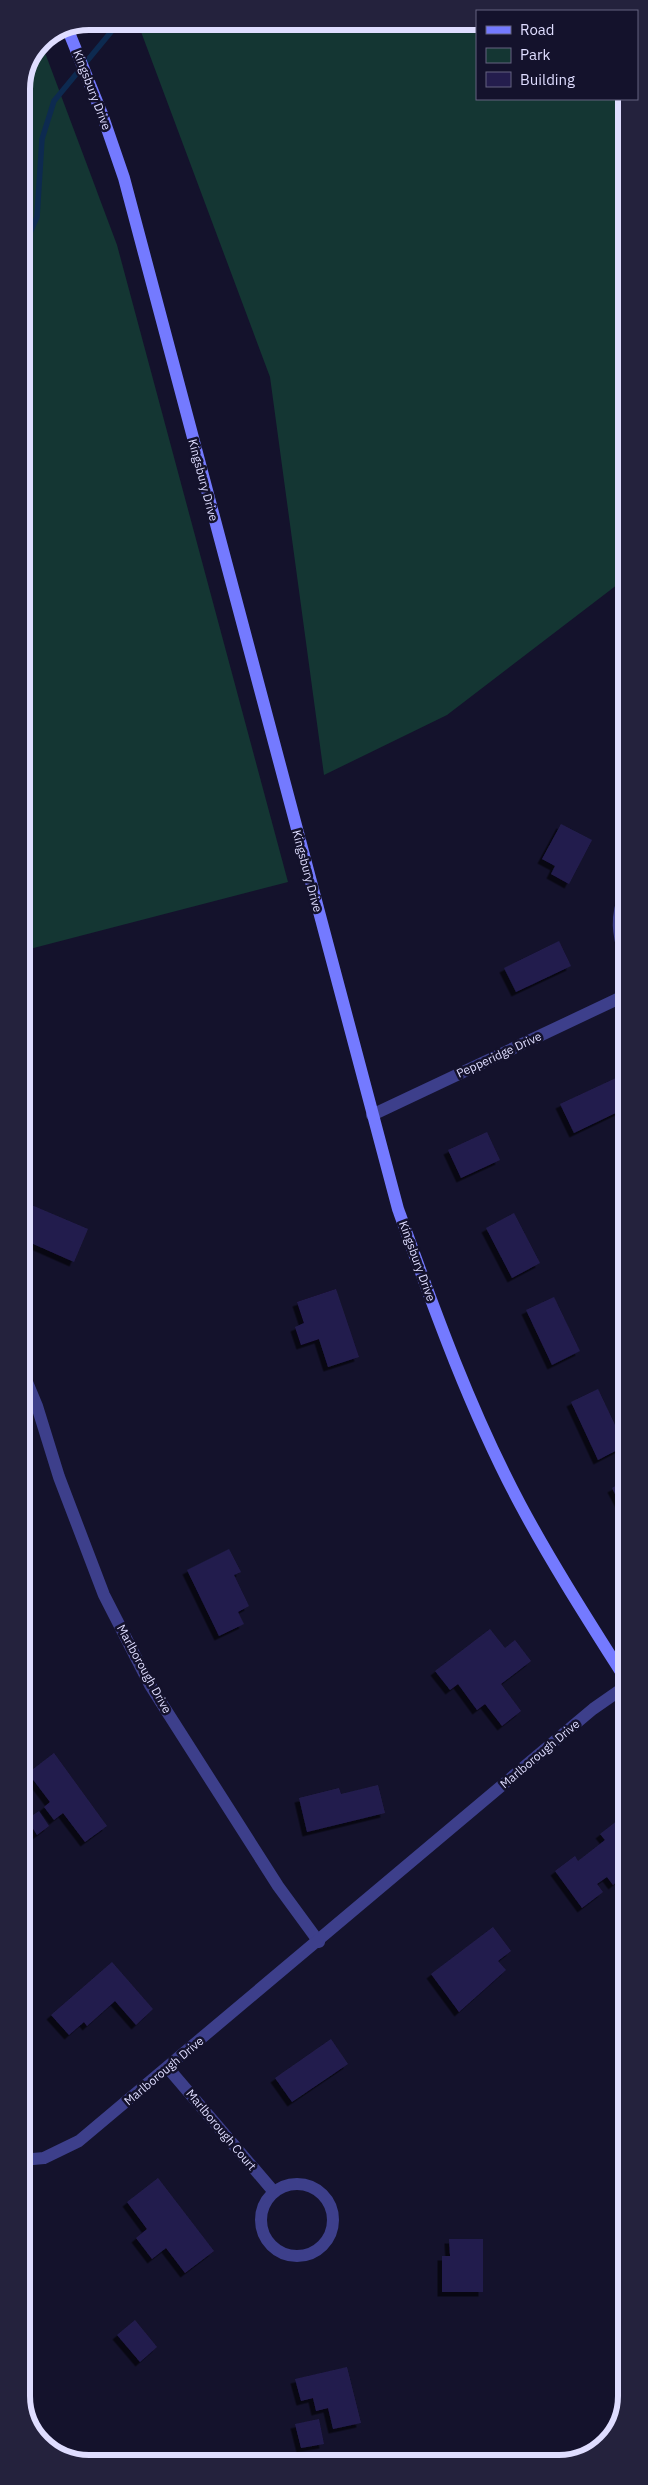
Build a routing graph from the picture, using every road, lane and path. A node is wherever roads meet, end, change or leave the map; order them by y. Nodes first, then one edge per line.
1 (69, 33) edge
2 (618, 914) edge
3 (618, 930) edge
4 (618, 999) edge
5 (372, 1115) junction
6 (30, 1389) edge
7 (618, 1667) edge
8 (618, 1692) edge
9 (319, 1942) junction
10 (168, 2068) junction
11 (30, 2159) edge
12 (274, 2192) junction

1 - 5 street, Kingsbury Drive
2 - 3 street
4 - 5 street, Pepperidge Drive
5 - 7 street, Kingsbury Drive
6 - 9 street, Marlborough Drive
8 - 9 street, Marlborough Drive
9 - 10 street, Marlborough Drive
10 - 11 street, Marlborough Drive
10 - 12 street, Marlborough Court
12 - 12 street

